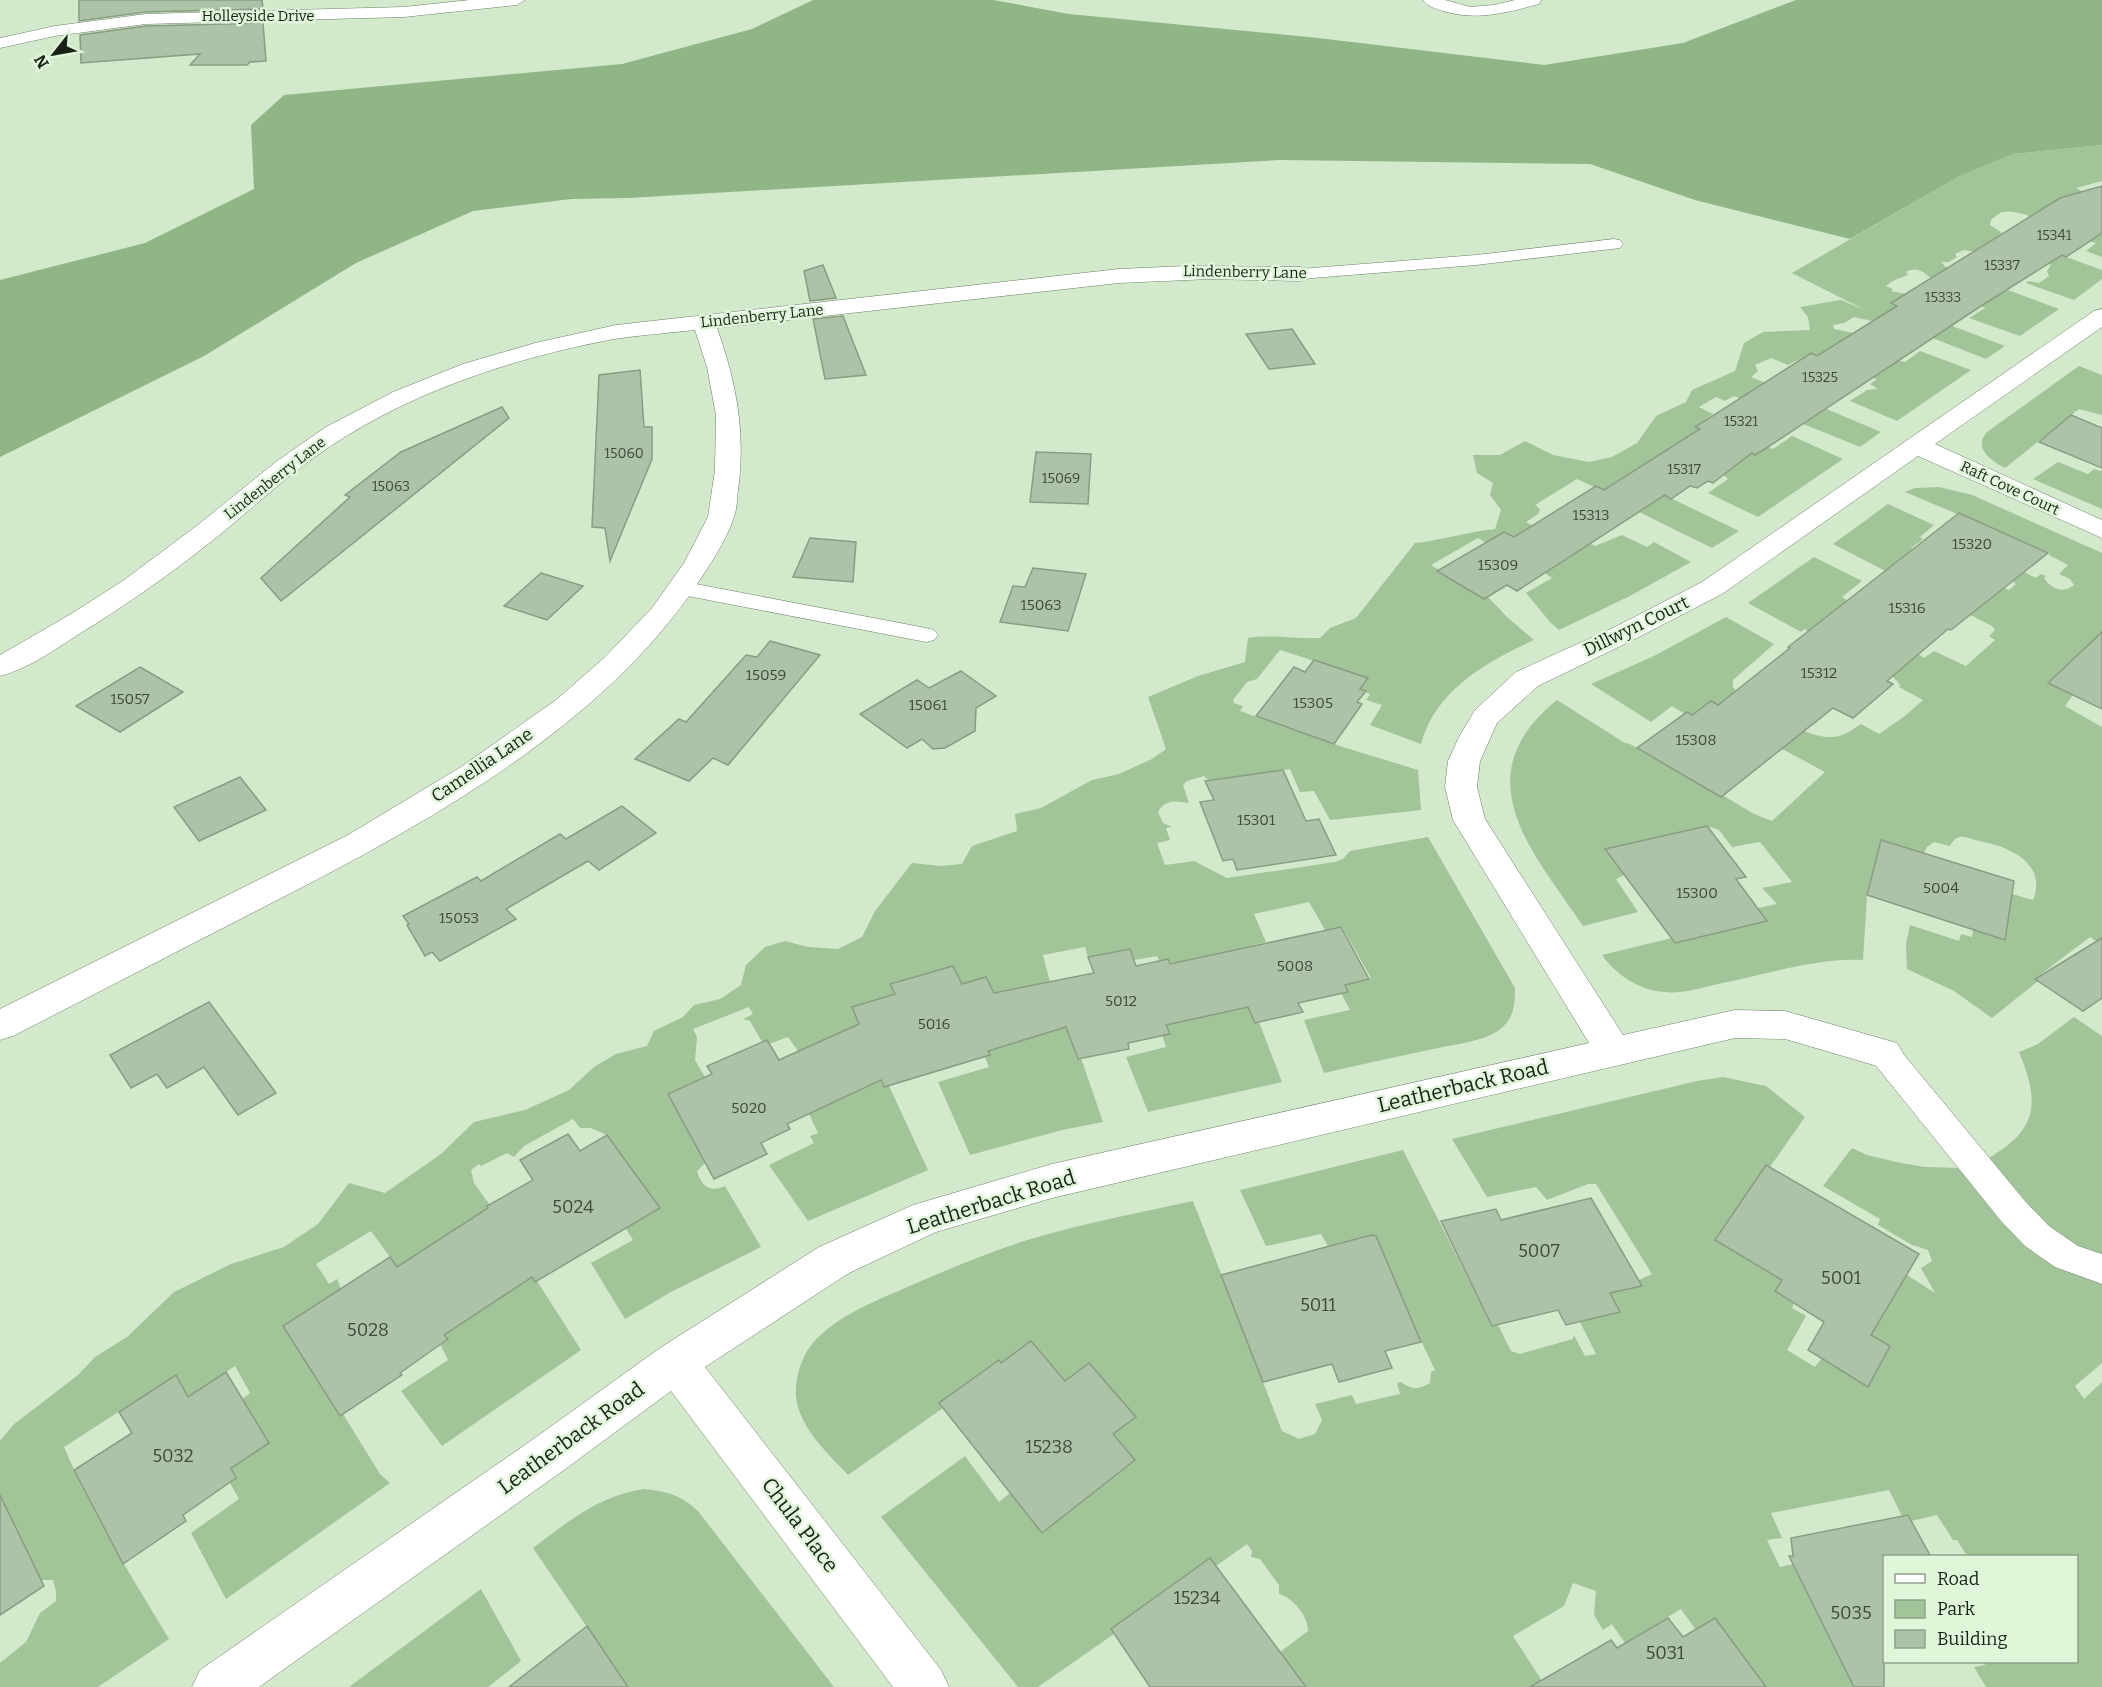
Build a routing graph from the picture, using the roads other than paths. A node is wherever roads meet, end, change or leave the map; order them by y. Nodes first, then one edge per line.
1 (517, 0) edge
2 (1431, 0) edge
3 (1533, 0) edge
4 (0, 43) edge
5 (1614, 244) dead end
6 (1300, 274) joint
7 (2102, 316) edge
8 (704, 322) junction
9 (1918, 446) junction
10 (2102, 530) edge
11 (680, 588) junction
12 (926, 635) dead end
13 (0, 667) edge
14 (0, 1026) edge
15 (1614, 1052) junction
16 (1884, 1053) joint
17 (2102, 1269) edge
18 (675, 1362) junction
19 (217, 1687) edge
20 (924, 1687) edge

1 - 4 street, Holleyside Drive
2 - 3 street
5 - 6 lane, Lindenberry Lane
6 - 8 street, Lindenberry Lane
7 - 9 street, Dillwyn Court
8 - 11 street, Camellia Lane
8 - 13 street, Lindenberry Lane
9 - 10 street, Raft Cove Court
9 - 15 street, Dillwyn Court
11 - 12 lane
11 - 14 street, Camellia Lane
15 - 16 street, Leatherback Road
15 - 18 street, Leatherback Road
16 - 17 lane
18 - 19 street, Leatherback Road
18 - 20 street, Chula Place

